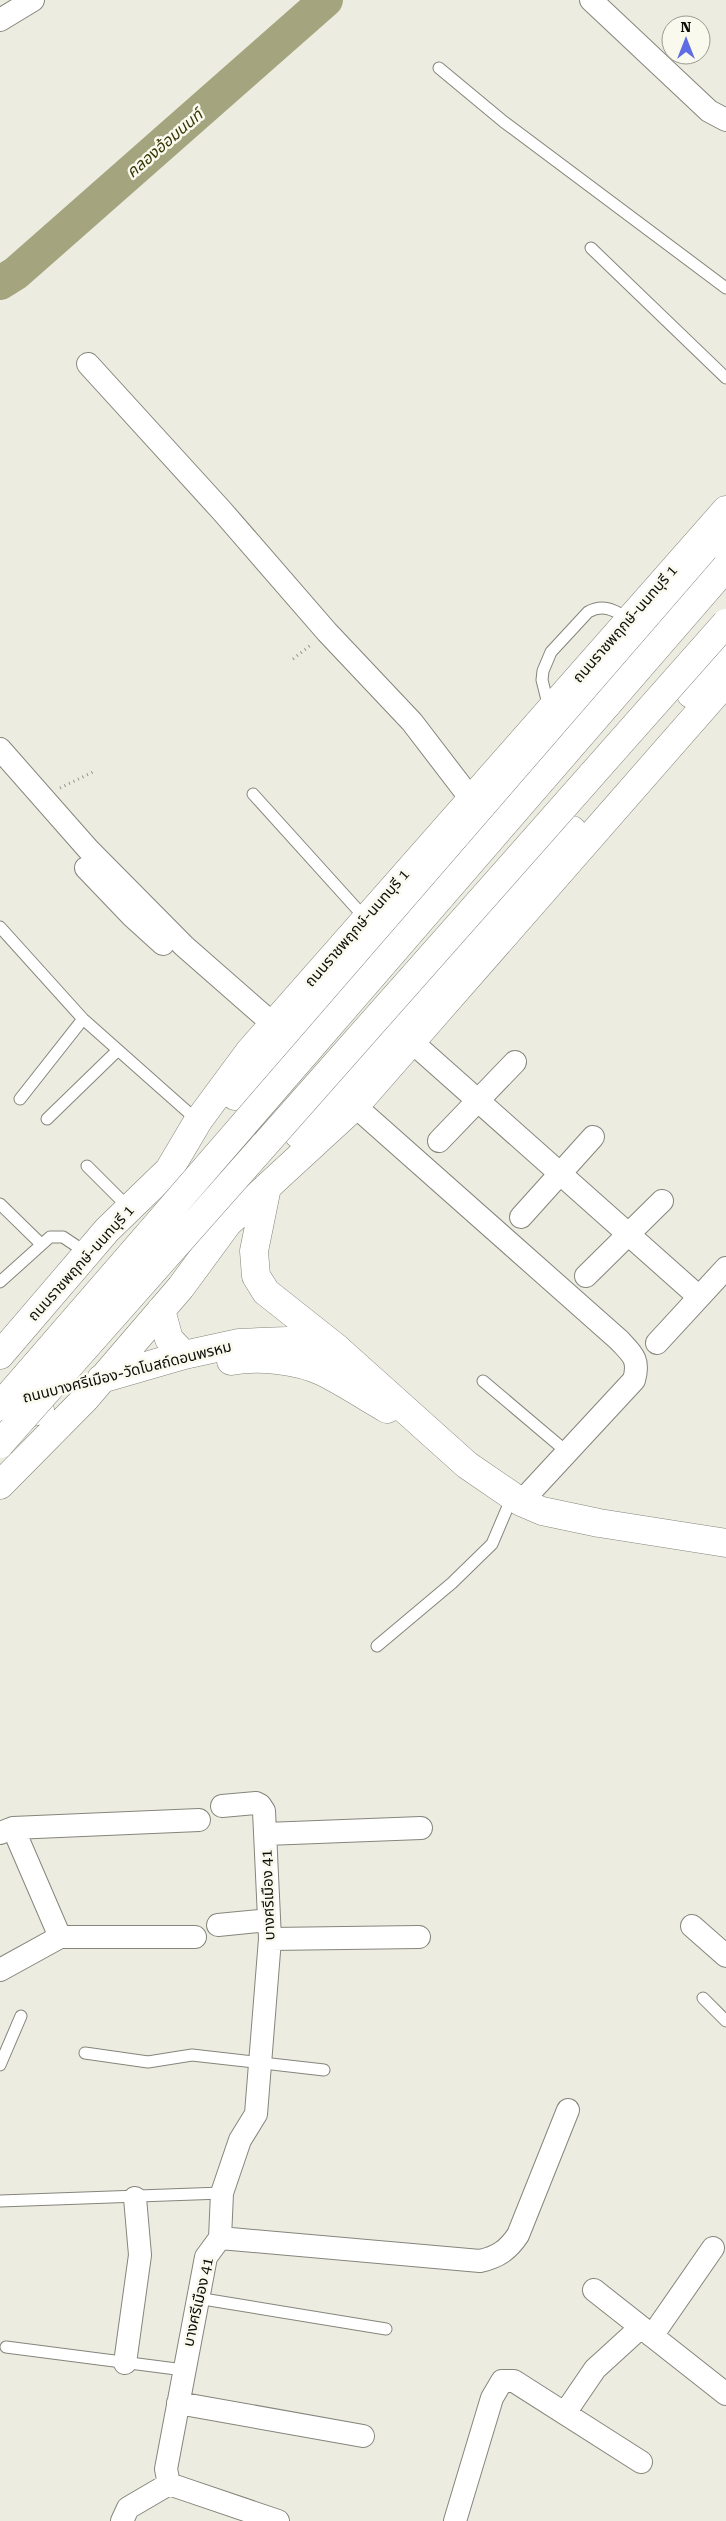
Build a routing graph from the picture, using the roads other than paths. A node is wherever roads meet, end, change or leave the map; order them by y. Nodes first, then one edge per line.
1 (33, 0) edge
2 (591, 0) edge
3 (0, 20) edge
4 (439, 68) dead end
5 (726, 120) edge
6 (592, 248) dead end
7 (726, 288) edge
8 (88, 364) dead end
9 (726, 378) edge
10 (726, 510) edge
11 (726, 540) edge
12 (726, 567) edge
13 (630, 619) junction
14 (726, 623) edge
15 (726, 654) edge
16 (726, 682) edge
17 (550, 710) junction
18 (0, 749) edge
19 (0, 772) edge
20 (252, 794) dead end
21 (471, 800) junction
22 (377, 924) junction
23 (0, 927) edge
24 (83, 1019) junction
25 (268, 1030) junction
26 (412, 1042) junction
27 (117, 1051) junction
28 (515, 1062) dead end
29 (20, 1099) dead end
30 (479, 1101) junction
31 (355, 1106) junction
32 (47, 1119) dead end
33 (198, 1122) junction
34 (593, 1137) dead end
35 (439, 1140) dead end
36 (87, 1166) dead end
37 (168, 1170) junction
38 (560, 1174) junction
39 (267, 1187) junction
40 (662, 1201) dead end
41 (0, 1204) edge
42 (129, 1208) junction
43 (521, 1217) dead end
44 (228, 1223) junction
45 (628, 1234) junction
46 (40, 1243) junction
47 (91, 1254) junction
48 (726, 1268) edge
49 (586, 1276) dead end
50 (0, 1282) edge
51 (699, 1297) junction
52 (167, 1303) junction
53 (657, 1343) dead end
54 (4, 1345) edge
55 (341, 1352) junction
56 (184, 1355) junction
57 (483, 1381) dead end
58 (85, 1388) junction
59 (0, 1405) edge
60 (0, 1421) edge
61 (432, 1434) junction
62 (0, 1444) edge
63 (567, 1452) junction
64 (0, 1485) edge
65 (516, 1500) junction
66 (726, 1543) edge
67 (377, 1646) dead end
68 (222, 1806) dead end
69 (199, 1820) dead end
70 (421, 1828) dead end
71 (7, 1831) edge
72 (266, 1834) junction
73 (218, 1925) dead end
74 (692, 1926) dead end
75 (270, 1930) junction
76 (60, 1937) junction
77 (195, 1937) dead end
78 (419, 1937) dead end
79 (726, 1956) edge
80 (0, 1970) edge
81 (703, 1998) dead end
82 (21, 2016) dead end
83 (726, 2021) edge
84 (85, 2053) dead end
85 (260, 2062) junction
86 (0, 2065) edge
87 (324, 2070) dead end
88 (568, 2110) dead end
89 (222, 2193) junction
90 (135, 2198) junction
91 (0, 2200) edge
92 (220, 2238) junction
93 (713, 2248) dead end
94 (594, 2290) dead end
95 (197, 2298) junction
96 (386, 2329) dead end
97 (647, 2332) junction
98 (6, 2347) dead end
99 (125, 2364) junction
100 (184, 2370) junction
101 (726, 2394) edge
102 (178, 2403) junction
103 (565, 2413) junction
104 (363, 2436) dead end
105 (642, 2462) dead end
106 (169, 2484) junction
107 (122, 2521) edge
108 (278, 2521) edge
109 (455, 2521) edge

1 - 3 street
2 - 5 street
4 - 7 lane
6 - 9 lane
8 - 21 street
10 - 13 street, ถนนราชพฤกษ์-นนทบุรี 1
11 - 22 street
12 - 59 street, ถนนราชพฤกษ์-นนทบุรี 1, bridge
13 - 17 street, ถนนราชพฤกษ์-นนทบุรี 1
13 - 17 lane
14 - 62 street, bridge
15 - 44 street
16 - 26 street
17 - 21 street, ถนนราชพฤกษ์-นนทบุรี 1
18 - 25 street
19 - 25 street
20 - 22 lane
21 - 22 street, ถนนราชพฤกษ์-นนทบุรี 1
22 - 25 street, ถนนราชพฤกษ์-นนทบุรี 1
22 - 37 street
23 - 24 lane
24 - 27 lane
24 - 29 lane
25 - 33 street, ถนนราชพฤกษ์-นนทบุรี 1
26 - 30 street
26 - 31 street
27 - 32 lane
27 - 33 lane
28 - 30 street
30 - 35 street
30 - 38 street
31 - 39 street
31 - 63 street
33 - 37 street, ถนนราชพฤกษ์-นนทบุรี 1
34 - 38 street
36 - 42 lane
37 - 42 street, ถนนราชพฤกษ์-นนทบุรี 1
38 - 43 street
38 - 45 street
39 - 44 street
39 - 55 street
40 - 45 street
41 - 46 lane
42 - 47 street, ถนนราชพฤกษ์-นนทบุรี 1
44 - 52 street
45 - 49 street
45 - 51 street
46 - 47 lane
46 - 50 lane
47 - 52 street
47 - 54 street, ถนนราชพฤกษ์-นนทบุรี 1
47 - 58 street
48 - 51 street
51 - 53 street
52 - 56 street
52 - 58 street
55 - 56 street, ถนนบางศรีเมือง-วัดโบสถ์ดอนพรหม
55 - 61 street, ถนนบางศรีเมือง-วัดโบสถ์ดอนพรหม
56 - 58 street, ถนนบางศรีเมือง-วัดโบสถ์ดอนพรหม
57 - 63 lane
58 - 59 street, ถนนบางศรีเมือง-วัดโบสถ์ดอนพรหม
58 - 60 street, ถนนบางศรีเมือง-วัดโบสถ์ดอนพรหม
58 - 61 street, ถนนบางศรีเมือง-วัดโบสถ์ดอนพรหม
58 - 64 street
61 - 65 street, ถนนบางศรีเมือง-วัดโบสถ์ดอนพรหม
63 - 65 street
65 - 66 street, ถนนบางศรีเมือง-วัดโบสถ์ดอนพรหม
65 - 67 lane
68 - 72 street, บางศรีเมือง 41
69 - 71 street
70 - 72 street
71 - 76 street
72 - 75 street, บางศรีเมือง 41
73 - 75 street
74 - 79 street
75 - 78 street
75 - 85 street, บางศรีเมือง 41
76 - 77 street
76 - 80 street
81 - 83 lane
82 - 86 lane
84 - 85 lane
85 - 87 lane
85 - 89 street, บางศรีเมือง 41
88 - 92 street
89 - 90 lane
89 - 92 street, บางศรีเมือง 41
90 - 91 lane
90 - 99 street
92 - 95 street, บางศรีเมือง 41
93 - 97 street
94 - 97 street
95 - 96 lane
95 - 100 street, บางศรีเมือง 41
97 - 101 street
97 - 103 street
98 - 99 lane
99 - 100 lane
100 - 102 street, บางศรีเมือง 41
102 - 104 street
102 - 106 street, บางศรีเมือง 41
103 - 105 street
103 - 109 street
106 - 107 street
106 - 108 street

